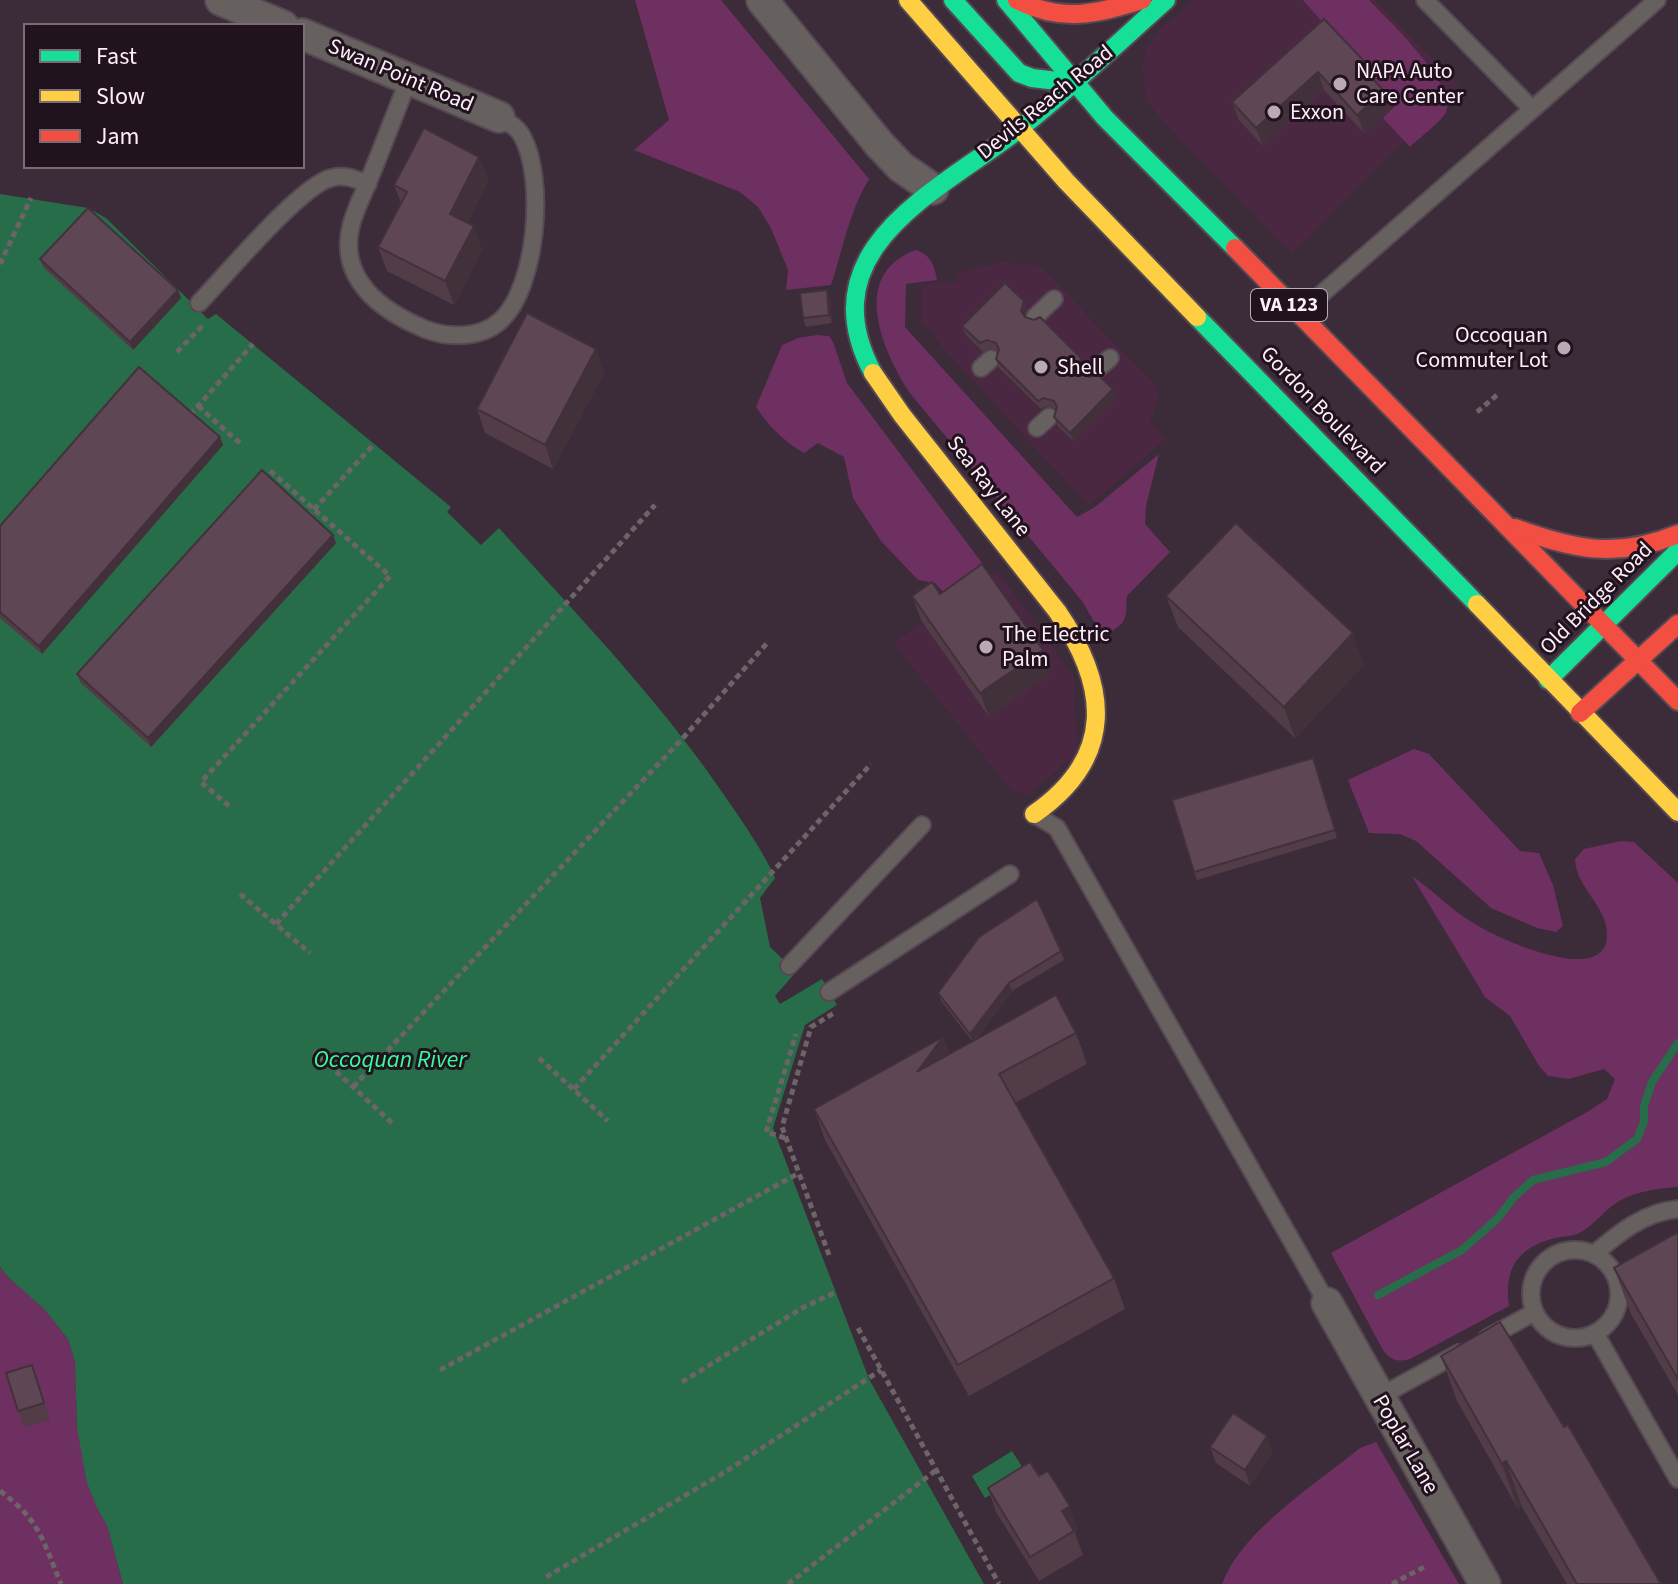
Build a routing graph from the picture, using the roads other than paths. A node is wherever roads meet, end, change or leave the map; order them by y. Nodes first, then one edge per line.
1 (221, 0) edge
2 (762, 0) edge
3 (908, 0) edge
4 (953, 0) edge
5 (1006, 0) edge
6 (1017, 0) edge
7 (1142, 0) edge
8 (1166, 0) edge
9 (1425, 0) edge
10 (1657, 0) edge
11 (278, 24) edge
12 (304, 35) edge
13 (409, 79) junction
14 (1074, 83) junction
15 (1532, 109) junction
16 (499, 117) joint
17 (1020, 129) junction
18 (368, 184) junction
19 (933, 189) junction
20 (1054, 299) dead end
21 (199, 303) dead end
22 (1298, 314) junction
23 (1035, 317) edge
24 (1110, 358) dead end
25 (1092, 374) edge
26 (1507, 525) junction
27 (1678, 534) edge
28 (1678, 551) edge
29 (1678, 624) edge
30 (1605, 625) junction
31 (1638, 660) junction
32 (1548, 680) junction
33 (1678, 701) edge
34 (1580, 713) junction
35 (1678, 812) edge
36 (1034, 814) joint
37 (922, 825) dead end
38 (1010, 874) dead end
39 (789, 966) dead end
40 (829, 992) dead end
41 (1678, 1209) edge
42 (1594, 1254) junction
43 (1327, 1303) joint
44 (1535, 1312) junction
45 (1595, 1333) junction
46 (1379, 1397) junction
47 (1678, 1479) edge
48 (1485, 1584) edge

1 - 11 street
2 - 19 street
3 - 17 main road, Gordon Boulevard
4 - 14 main road
5 - 14 main road, VA 123
6 - 7 main road
8 - 14 main road, Devils Reach Road
9 - 15 lane
10 - 15 lane
12 - 13 street, Swan Point Road
13 - 16 street, Swan Point Road
13 - 18 lane
14 - 17 main road, Devils Reach Road
14 - 22 main road, VA 123
15 - 22 lane
16 - 18 lane
17 - 19 main road, Devils Reach Road
17 - 32 main road, Gordon Boulevard
18 - 21 lane
19 - 36 main road, Sea Ray Lane
20 - 23 lane
22 - 26 main road, VA 123
24 - 25 lane
26 - 27 main road
26 - 30 main road, VA 123
28 - 30 main road, Old Bridge Road
29 - 31 main road
30 - 31 main road, VA 123
30 - 32 main road, Old Bridge Road
31 - 33 main road, VA 123
31 - 34 main road
32 - 34 main road, Gordon Boulevard
34 - 35 main road, Gordon Boulevard
36 - 43 lane
37 - 39 lane
38 - 40 lane
41 - 42 lane
42 - 44 lane
42 - 45 lane
43 - 46 street, Poplar Lane
44 - 45 lane
44 - 46 lane
45 - 47 lane
46 - 48 street, Poplar Lane

